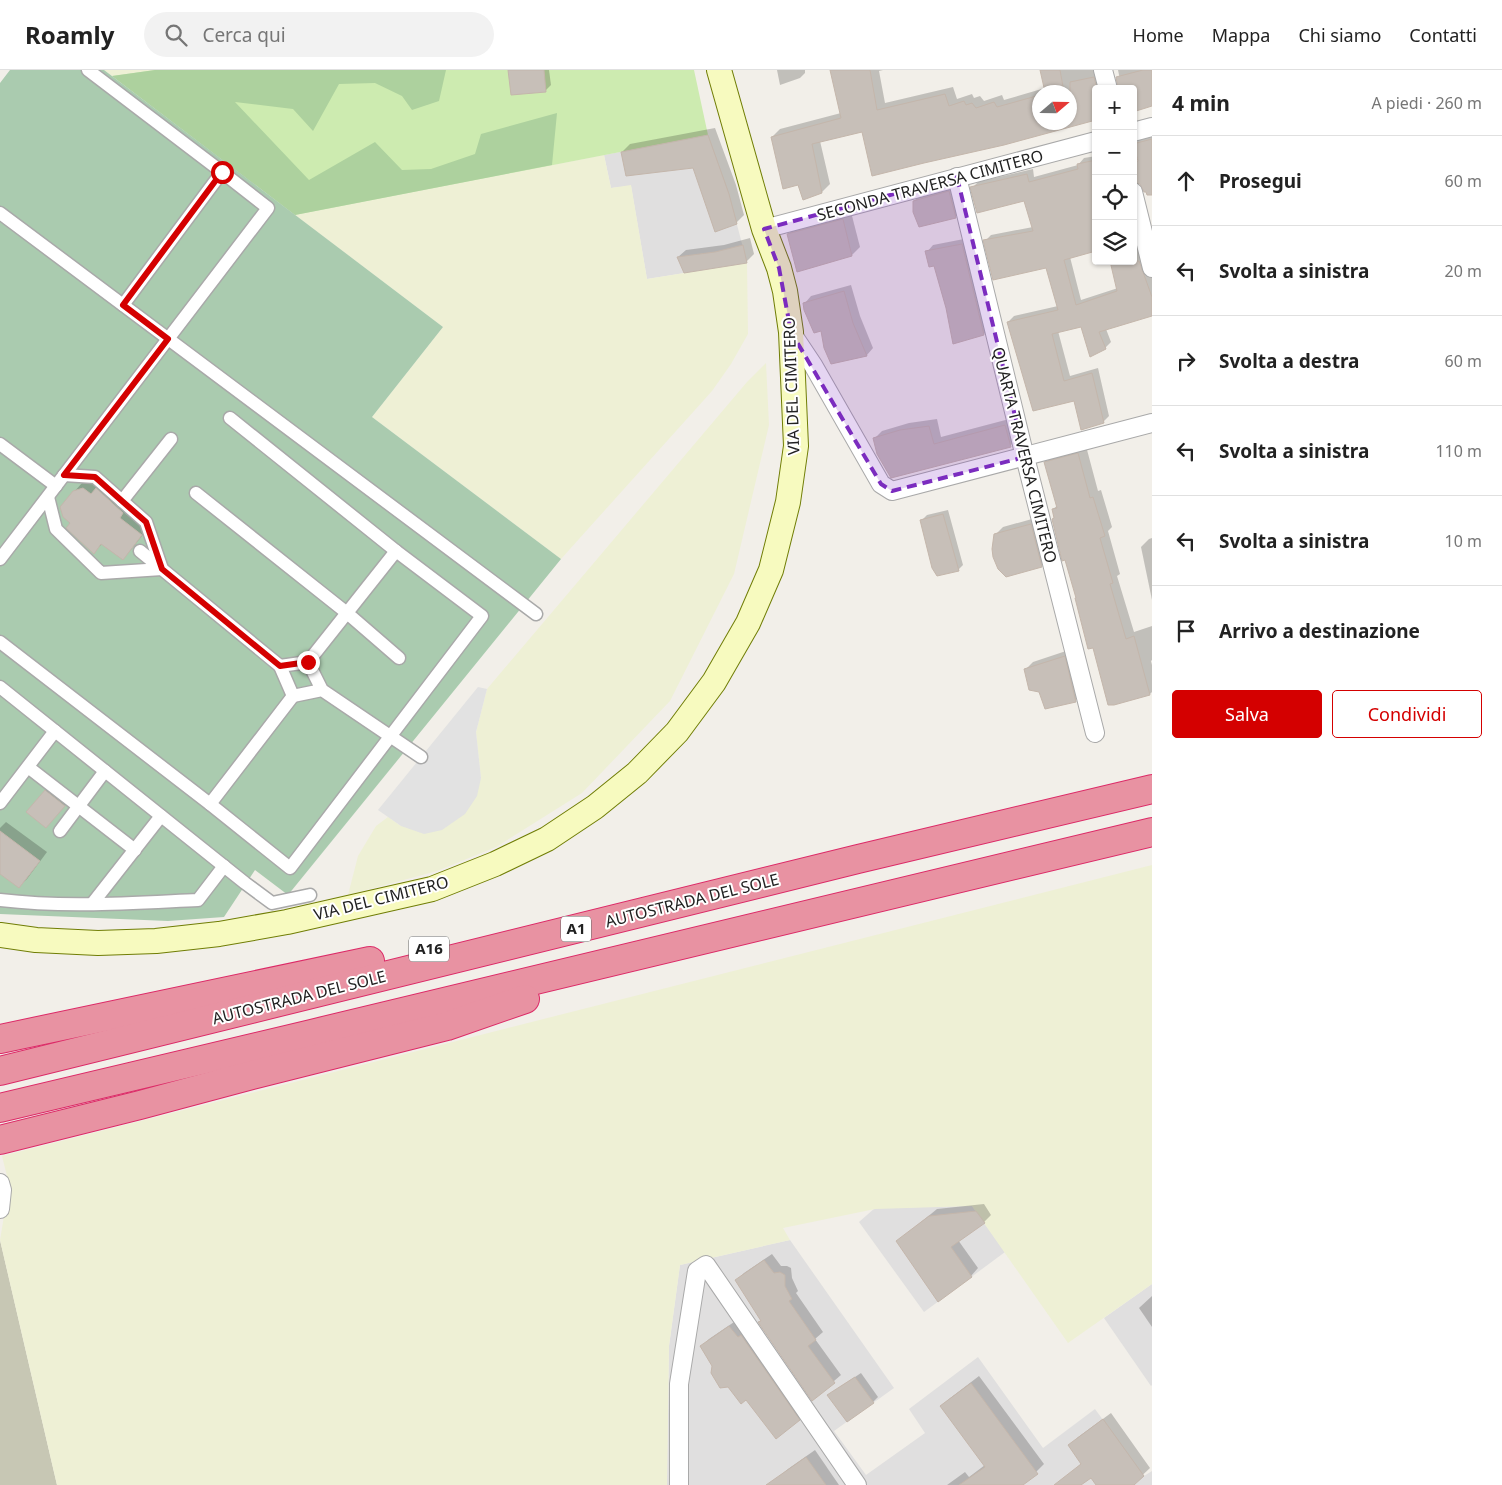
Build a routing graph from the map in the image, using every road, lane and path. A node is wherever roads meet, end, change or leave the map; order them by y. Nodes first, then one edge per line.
1 (88, 70) edge
2 (719, 70) edge
3 (1103, 70) edge
4 (1107, 85) edge
5 (1152, 127) edge
6 (1137, 131) edge
7 (1092, 142) edge
8 (222, 172) junction
9 (957, 177) junction
10 (1137, 208) edge
11 (0, 213) edge
12 (764, 229) junction
13 (1152, 268) edge
14 (123, 305) junction
15 (791, 332) junction
16 (168, 339) junction
17 (230, 418) dead end
18 (1152, 423) edge
19 (171, 439) dead end
20 (0, 444) edge
21 (1025, 457) junction
22 (60, 480) junction
23 (196, 493) dead end
24 (48, 497) junction
25 (122, 501) junction
26 (140, 551) dead end
27 (396, 551) junction
28 (0, 559) edge
29 (162, 569) junction
30 (347, 613) junction
31 (536, 614) dead end
32 (0, 642) edge
33 (399, 658) dead end
34 (308, 662) junction
35 (280, 666) junction
36 (0, 687) edge
37 (322, 690) junction
38 (293, 696) junction
39 (55, 731) junction
40 (1095, 733) dead end
41 (390, 737) junction
42 (421, 757) dead end
43 (28, 767) junction
44 (105, 771) junction
45 (1152, 789) edge
46 (0, 803) edge
47 (210, 804) junction
48 (79, 806) junction
49 (161, 816) junction
50 (60, 830) dead end
51 (1152, 832) edge
52 (135, 850) junction
53 (858, 859) junction
54 (224, 866) junction
55 (310, 895) dead end
56 (0, 900) edge
57 (92, 904) junction
58 (0, 935) edge
59 (691, 943) junction
60 (0, 1039) edge
61 (0, 1071) edge
62 (0, 1108) edge
63 (0, 1140) edge
64 (1, 1186) edge
65 (0, 1209) edge
66 (679, 1485) edge
67 (857, 1485) edge

1 - 8 street
2 - 12 main road, VIA DEL CIMITERO
3 - 4 street
5 - 6 street
7 - 9 street, SECONDA TRAVERSA CIMITERO
8 - 14 street
8 - 16 street
9 - 12 street, SECONDA TRAVERSA CIMITERO
9 - 21 street, QUARTA TRAVERSA CIMITERO
10 - 13 street
11 - 14 street
12 - 15 main road, VIA DEL CIMITERO
14 - 16 street
15 - 21 street
15 - 58 main road, VIA DEL CIMITERO
16 - 22 street
16 - 31 street
17 - 27 street
18 - 21 street
19 - 25 street
20 - 22 street
21 - 40 street, QUARTA TRAVERSA CIMITERO
22 - 24 street
22 - 25 street
23 - 30 street
24 - 28 street
24 - 29 street
25 - 29 street
26 - 29 street
27 - 30 street
27 - 41 street
29 - 35 street
30 - 33 street
30 - 34 street
32 - 47 street
34 - 35 street
34 - 37 street
35 - 38 street
36 - 39 street
37 - 38 street
37 - 41 street
38 - 47 street
39 - 43 street
39 - 44 street
41 - 42 street
41 - 47 street
43 - 46 street
43 - 48 street
44 - 48 street
44 - 49 street
45 - 53 highway, AUTOSTRADA DEL SOLE / A1
48 - 50 street
48 - 52 street
49 - 52 street
49 - 54 street
51 - 59 highway
52 - 57 street
53 - 60 highway, A16
53 - 61 highway, AUTOSTRADA DEL SOLE / A1
54 - 55 street
54 - 57 street
56 - 57 street
59 - 62 highway
59 - 63 highway
64 - 65 street
66 - 67 street

